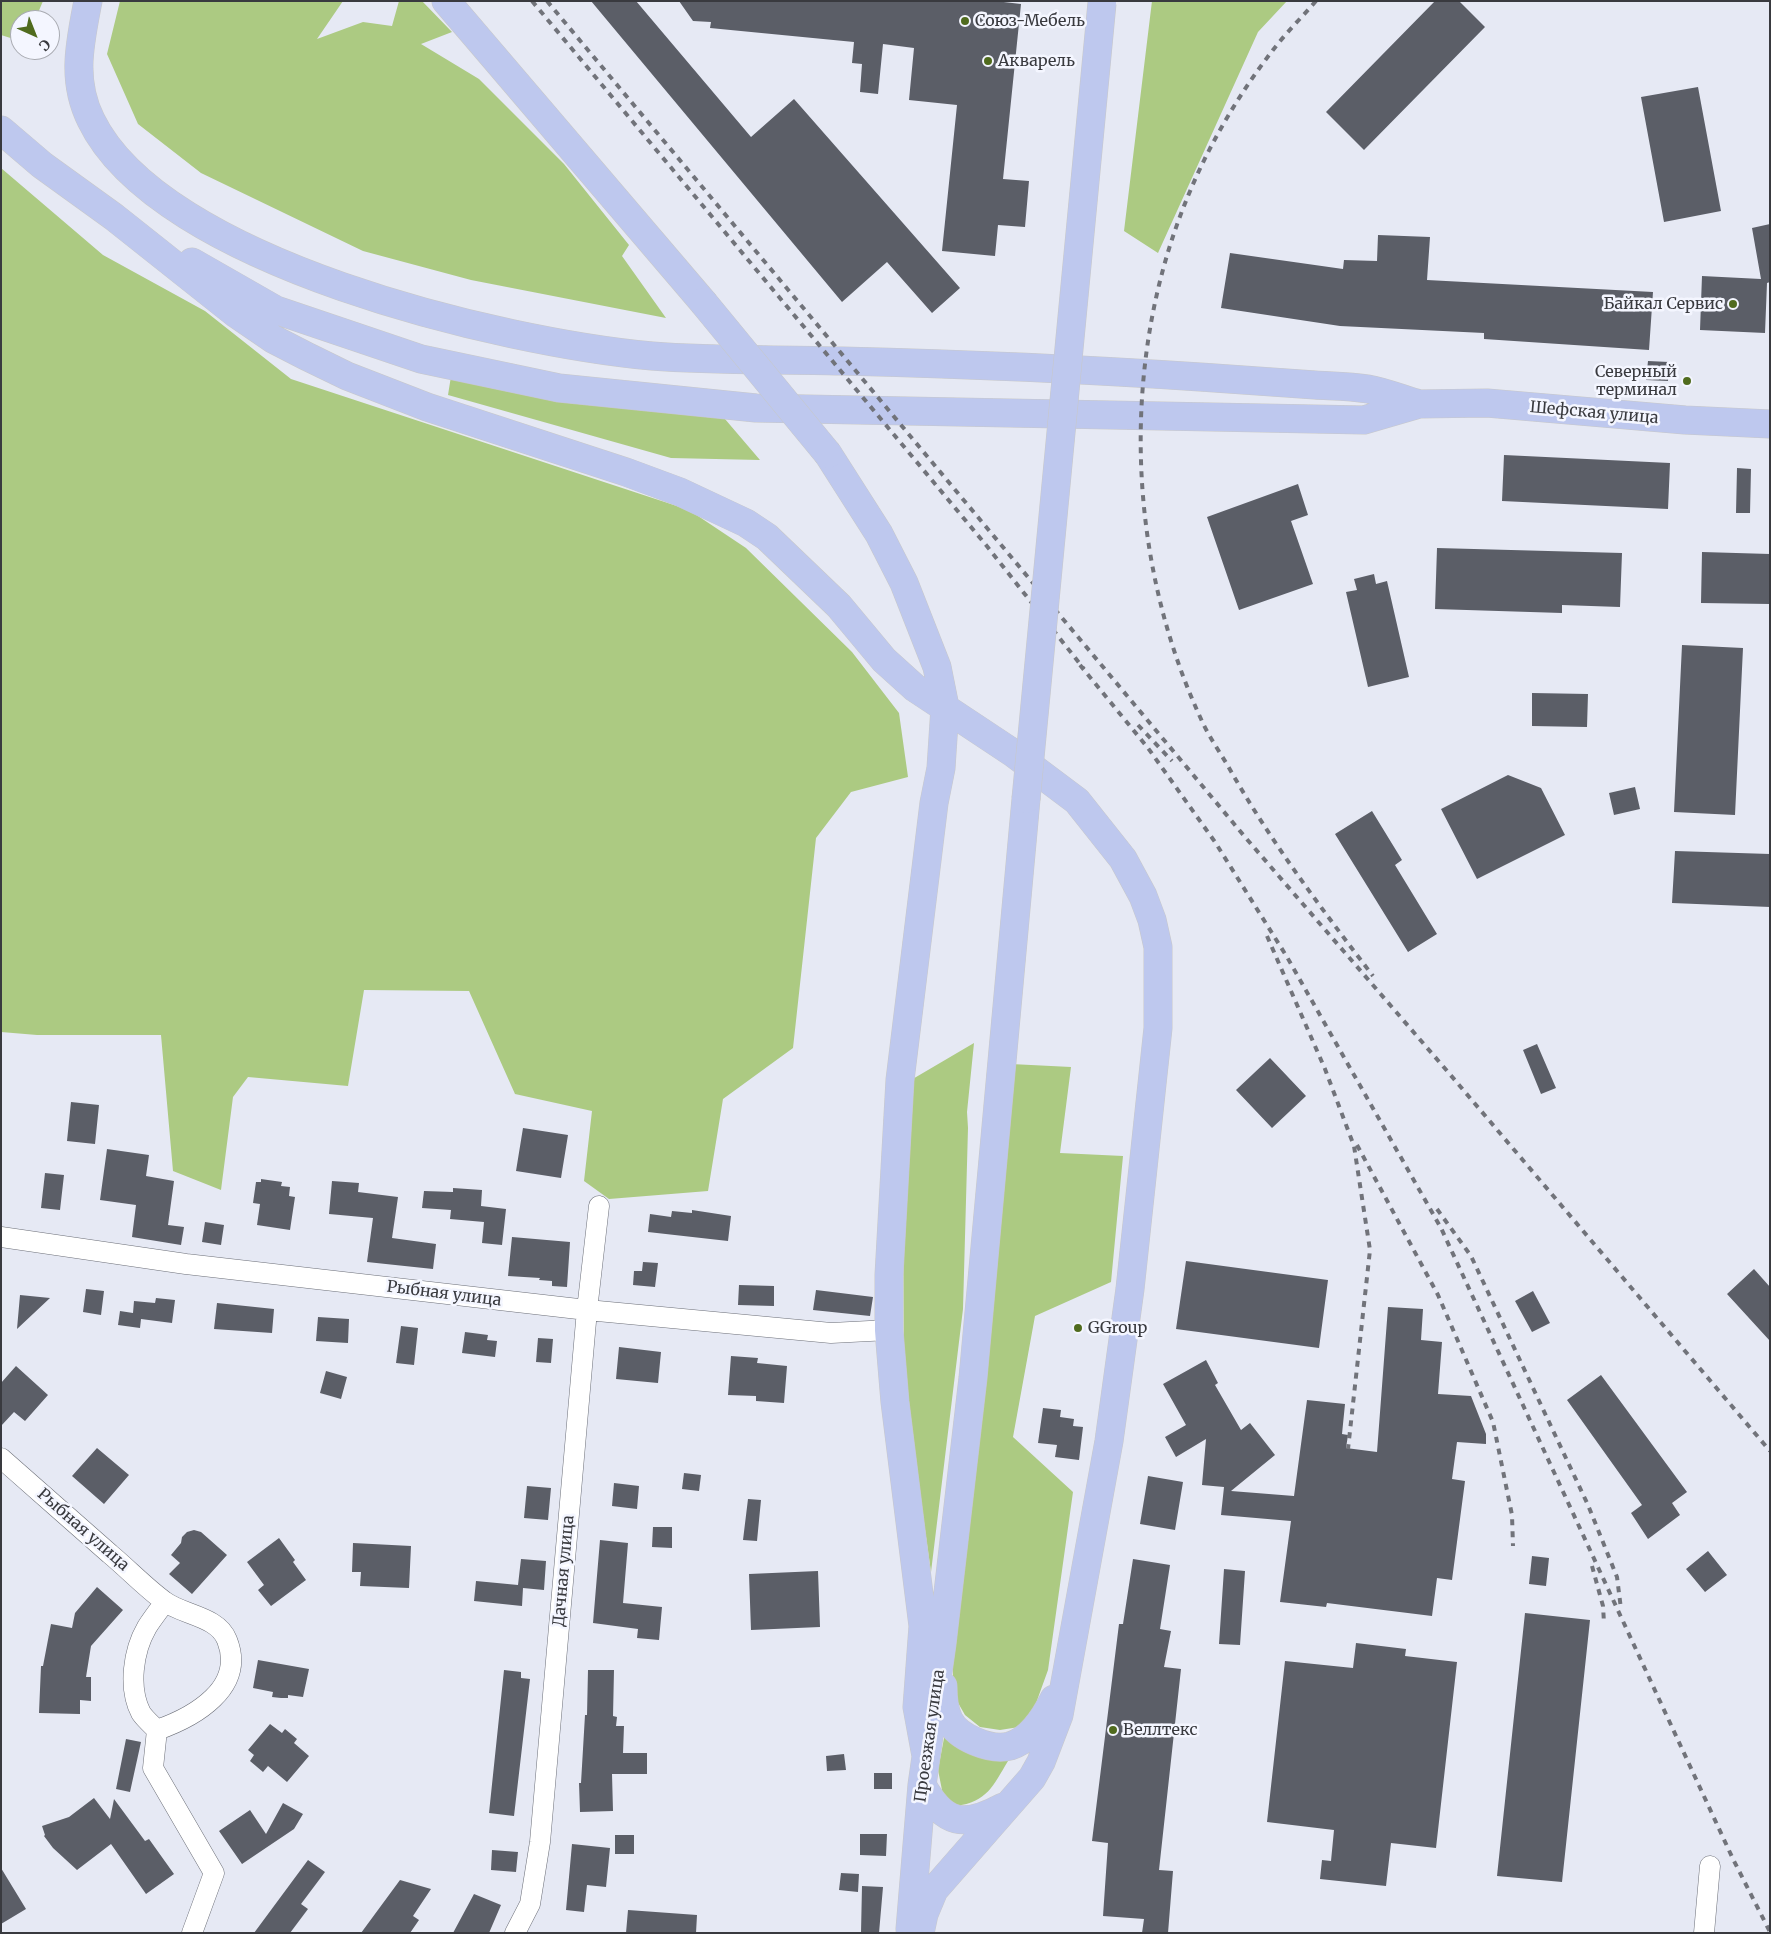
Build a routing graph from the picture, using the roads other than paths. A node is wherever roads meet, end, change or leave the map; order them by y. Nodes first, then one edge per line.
1 (446, 1) edge
2 (1102, 1) edge
3 (88, 9) edge
4 (1, 130) edge
5 (114, 217) junction
6 (1419, 404) junction
7 (1770, 424) edge
8 (945, 707) junction
9 (598, 1206) dead end
10 (1, 1237) edge
11 (587, 1310) junction
12 (889, 1330) junction
13 (1, 1458) edge
14 (165, 1602) junction
15 (942, 1644) junction
16 (1068, 1669) junction
17 (157, 1730) junction
18 (926, 1756) junction
19 (922, 1785) junction
20 (1012, 1803) junction
21 (1710, 1866) dead end
22 (192, 1933) edge
23 (515, 1933) edge
24 (910, 1933) edge
25 (920, 1933) edge
26 (1704, 1933) edge

1 - 8 main road, bridge
2 - 15 main road, Проезжая улица, bridge
3 - 6 main road
4 - 5 main road
5 - 6 main road
5 - 8 main road
6 - 7 main road, Шефская улица
8 - 12 main road
8 - 16 main road
9 - 11 street, Дачная улица
10 - 11 street, Рыбная улица
11 - 12 street, Рыбная улица
11 - 23 street, Дачная улица
12 - 18 main road
13 - 14 street, Рыбная улица
14 - 17 street
14 - 17 street, Рыбная улица
15 - 16 main road
15 - 18 main road, Проезжая улица
16 - 20 main road
17 - 22 street
18 - 19 main road, Проезжая улица
19 - 20 main road
19 - 24 main road, Проезжая улица
20 - 25 main road
21 - 26 street

